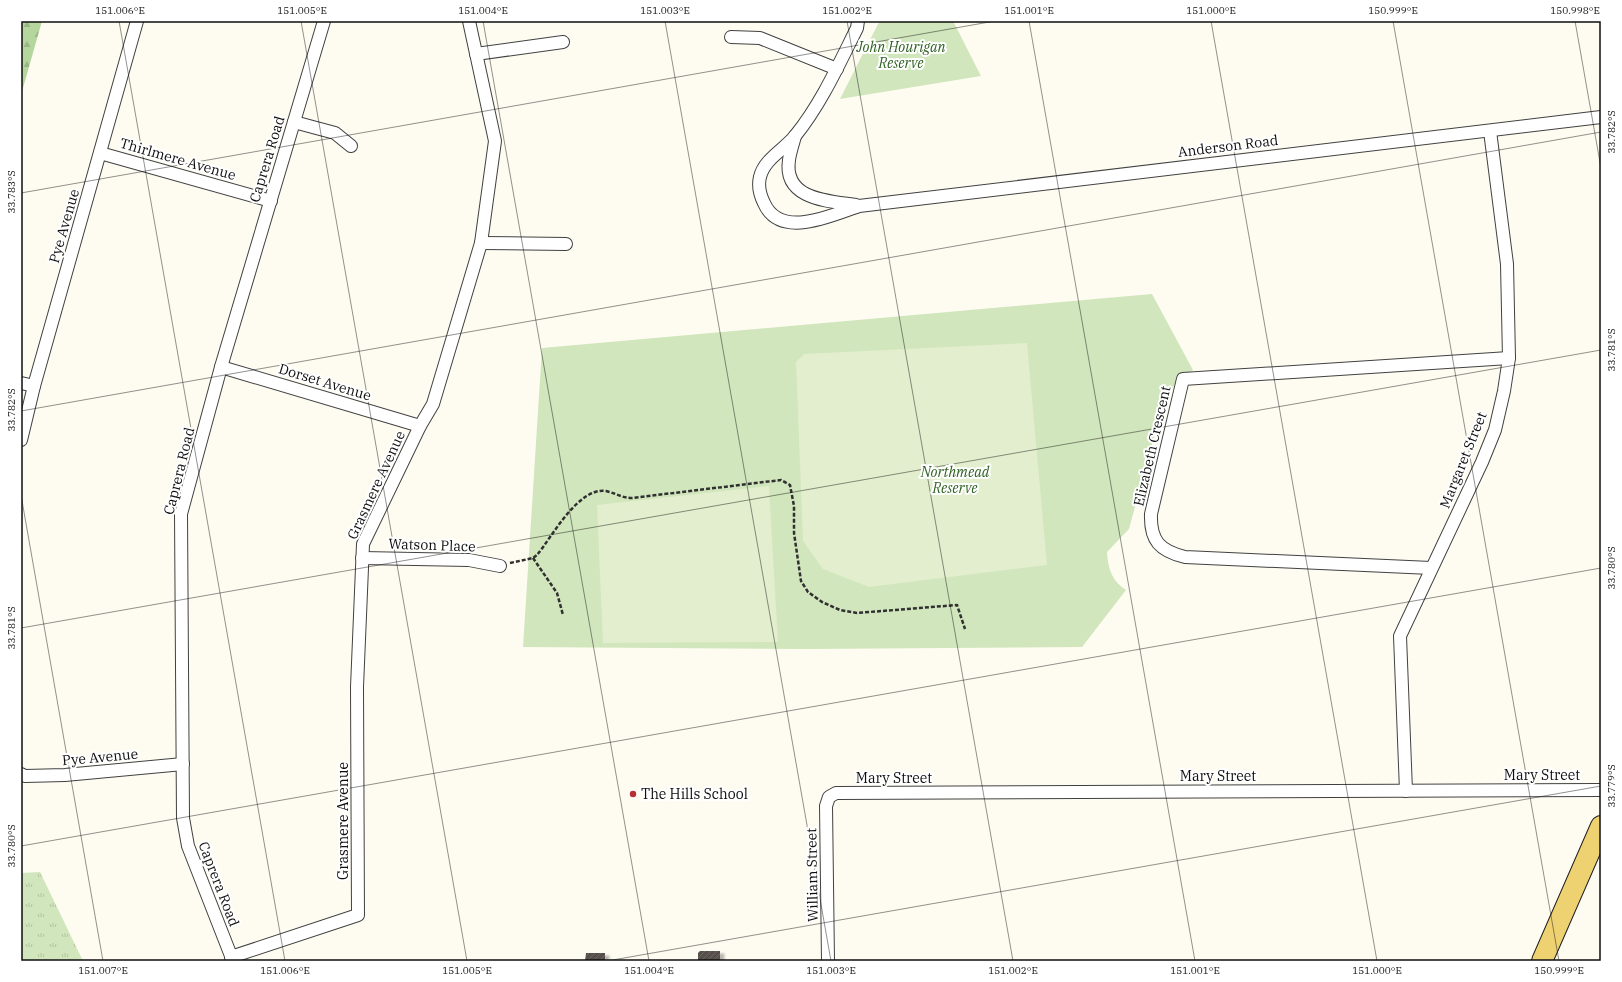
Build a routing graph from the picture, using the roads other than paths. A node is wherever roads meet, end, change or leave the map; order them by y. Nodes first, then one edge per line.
1 (137, 21) edge
2 (324, 21) edge
3 (468, 21) edge
4 (858, 21) edge
5 (730, 37) dead end
6 (563, 42) dead end
7 (476, 54) junction
8 (837, 68) junction
9 (1601, 117) edge
10 (294, 122) junction
11 (1490, 131) junction
12 (795, 136) junction
13 (352, 146) dead end
14 (100, 153) junction
15 (270, 201) junction
16 (859, 206) junction
17 (481, 243) junction
18 (566, 244) dead end
19 (1509, 358) junction
20 (221, 366) junction
21 (21, 383) edge
22 (34, 386) junction
23 (420, 426) junction
24 (21, 440) edge
25 (362, 558) junction
26 (500, 566) road end
27 (1431, 568) junction
28 (182, 764) junction
29 (21, 774) edge
30 (1601, 790) edge
31 (1406, 791) junction
32 (836, 793) joint
33 (1601, 826) edge
34 (232, 959) edge
35 (828, 961) edge
36 (1542, 961) edge

1 - 14 street, Pye Avenue
2 - 10 street, Caprera Road
3 - 7 street, Grasmere Avenue
4 - 8 street, Anderson Road
5 - 8 street
6 - 7 street
7 - 17 street, Grasmere Avenue
8 - 12 street, Anderson Road
9 - 11 street, Anderson Road
10 - 13 street
10 - 15 street, Caprera Road
11 - 16 street, Anderson Road
11 - 19 street, Margaret Street
12 - 16 street, Anderson Road
12 - 16 street, Anderson Road
14 - 15 street, Thirlmere Avenue
14 - 22 street, Pye Avenue
15 - 20 street, Caprera Road
17 - 18 street
17 - 23 street, Grasmere Avenue
19 - 27 street, Margaret Street
19 - 27 street, Elizabeth Crescent
20 - 23 street, Dorset Avenue
20 - 28 street, Caprera Road
21 - 22 street
22 - 24 street, Pye Avenue
23 - 25 street, Grasmere Avenue
25 - 26 street, Watson Place
25 - 34 street, Grasmere Avenue
27 - 31 street, Margaret Street
28 - 29 street, Pye Avenue
28 - 34 street, Caprera Road
30 - 31 street, Mary Street
31 - 32 street, Mary Street
32 - 35 street, William Street
33 - 36 main road

